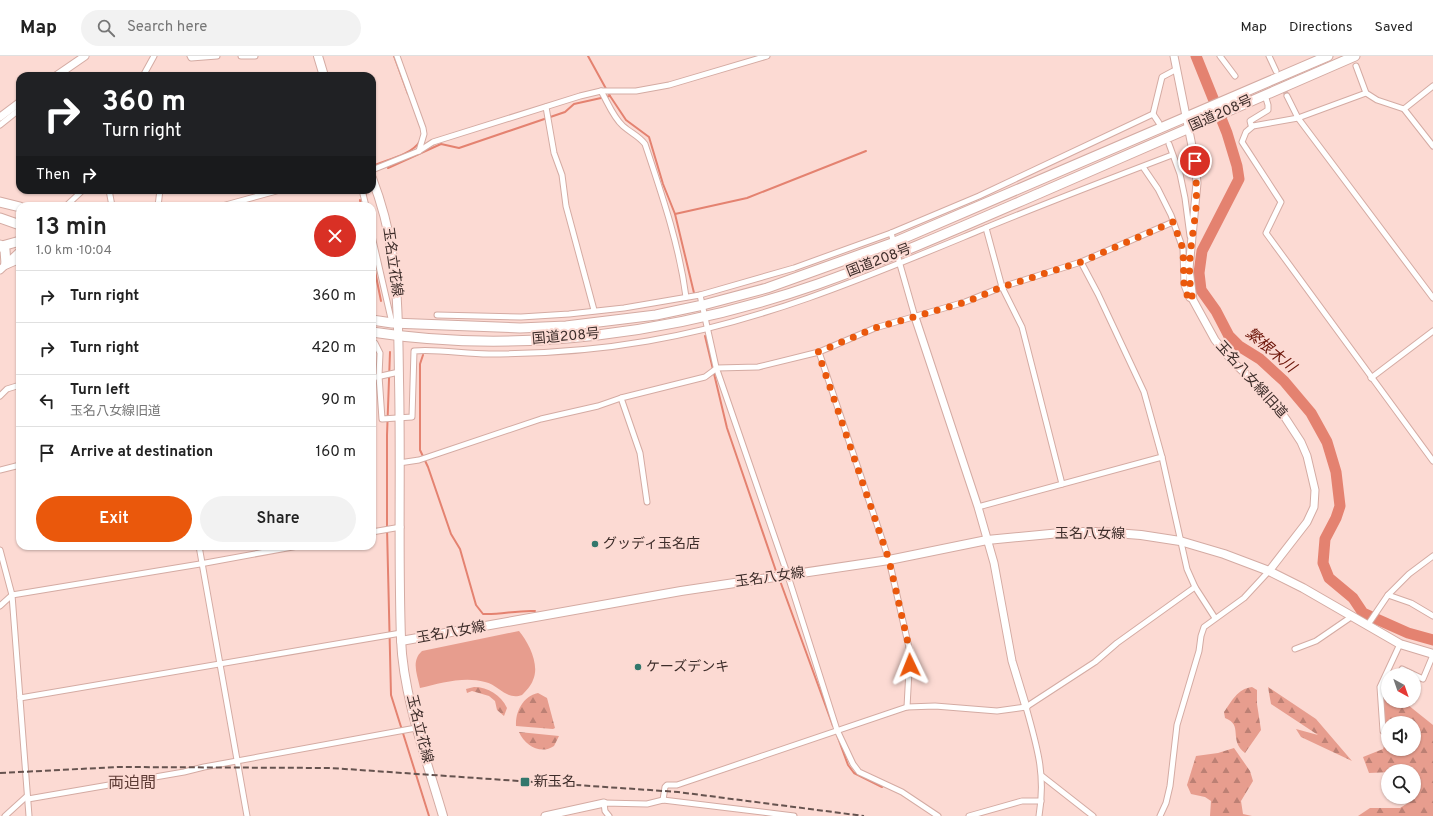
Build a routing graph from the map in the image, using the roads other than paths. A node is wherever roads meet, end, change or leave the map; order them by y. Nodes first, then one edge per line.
1 (85, 56) edge
2 (154, 56) edge
3 (190, 56) edge
4 (217, 56) edge
5 (241, 56) edge
6 (255, 56) edge
7 (318, 56) edge
8 (397, 56) edge
9 (767, 56) edge
10 (1174, 56) edge
11 (1220, 56) edge
12 (1269, 56) edge
13 (1328, 56) edge
14 (1355, 56) edge
15 (1356, 66) dead end
16 (1177, 69) junction
17 (1276, 71) tunnel mouth
18 (62, 72) edge
19 (145, 72) edge
20 (323, 72) edge
21 (1235, 76) dead end
22 (1433, 86) edge
23 (603, 91) junction
24 (1366, 93) junction
25 (1265, 95) junction
26 (1287, 96) tunnel mouth
27 (16, 105) edge
28 (546, 107) junction
29 (1404, 109) junction
30 (16, 112) edge
31 (1153, 114) junction
32 (0, 117) edge
33 (1185, 118) junction
34 (1298, 118) junction
35 (1159, 123) dead end
36 (0, 125) edge
37 (1253, 126) junction
38 (1187, 129) junction
39 (1168, 144) dead end
40 (1433, 146) edge
41 (419, 150) junction
42 (1172, 154) junction
43 (1143, 166) junction
44 (376, 168) edge
45 (376, 188) edge
46 (79, 194) edge
47 (266, 194) edge
48 (0, 202) edge
49 (70, 202) edge
50 (236, 202) edge
51 (16, 206) edge
52 (0, 218) edge
53 (1173, 222) junction
54 (16, 224) edge
55 (986, 228) junction
56 (891, 233) junction
57 (895, 242) junction
58 (16, 243) edge
59 (1, 246) edge
60 (1191, 246) junction
61 (376, 250) edge
62 (898, 254) junction
63 (16, 255) edge
64 (16, 260) edge
65 (1081, 262) junction
66 (899, 264) junction
67 (3, 267) edge
68 (1002, 287) junction
69 (700, 295) junction
70 (686, 297) junction
71 (1433, 298) edge
72 (1193, 300) junction
73 (703, 305) junction
74 (594, 310) junction
75 (437, 315) dead end
76 (706, 316) junction
77 (915, 317) junction
78 (376, 320) edge
79 (396, 323) junction
80 (708, 327) junction
81 (1433, 331) edge
82 (376, 333) edge
83 (398, 336) junction
84 (376, 345) edge
85 (818, 352) junction
86 (717, 368) junction
87 (399, 372) junction
88 (379, 376) junction
89 (376, 377) edge
90 (1372, 378) junction
91 (16, 386) edge
92 (0, 396) edge
93 (621, 398) junction
94 (400, 418) junction
95 (1162, 457) junction
96 (1433, 461) edge
97 (399, 463) junction
98 (16, 466) edge
99 (0, 470) edge
100 (1062, 484) junction
101 (647, 502) dead end
102 (978, 507) junction
103 (401, 527) junction
104 (376, 531) edge
105 (987, 540) junction
106 (1180, 541) junction
107 (0, 550) edge
108 (199, 550) edge
109 (276, 550) edge
110 (1433, 556) edge
111 (889, 560) junction
112 (200, 564) junction
113 (1269, 571) junction
114 (788, 576) junction
115 (1195, 587) junction
116 (12, 595) junction
117 (1386, 597) junction
118 (0, 606) edge
119 (1433, 616) edge
120 (1351, 617) junction
121 (1215, 618) junction
122 (1369, 623) junction
123 (398, 636) junction
124 (1400, 644) junction
125 (1295, 649) dead end
126 (1433, 654) edge
127 (219, 664) junction
128 (1421, 678) edge
129 (20, 698) junction
130 (907, 707) junction
131 (1026, 707) junction
132 (1382, 716) edge
133 (416, 728) junction
134 (837, 730) junction
135 (238, 761) junction
136 (1042, 776) junction
137 (27, 798) junction
138 (663, 800) junction
139 (1041, 801) junction
140 (604, 803) junction
141 (5, 816) edge
142 (29, 816) edge
143 (247, 816) edge
144 (443, 816) edge
145 (545, 816) edge
146 (609, 816) edge
147 (794, 816) edge
148 (938, 816) edge
149 (969, 816) edge
150 (1038, 816) edge
151 (1093, 816) edge
152 (1160, 816) edge

1 - 18 street
2 - 19 street
3 - 4 street
5 - 6 street
7 - 20 main road
8 - 41 street
9 - 23 street
10 - 16 street, 玉名八女線旧道
11 - 21 street
12 - 17 street
13 - 33 highway, 国道208号
14 - 25 highway, 国道208号
15 - 24 street
16 - 31 street
16 - 33 street, 玉名八女線旧道
22 - 29 street
23 - 28 street
23 - 70 street
24 - 29 street
24 - 34 street
25 - 37 street
25 - 38 highway, 国道208号
26 - 34 street
27 - 32 street
28 - 41 street
28 - 74 street
29 - 40 street
30 - 36 street
31 - 35 street
31 - 56 street
33 - 38 street, 玉名八女線旧道
33 - 57 highway, 国道208号
34 - 37 street
34 - 71 street
37 - 90 street
38 - 60 street, 玉名八女線旧道
38 - 62 highway, 国道208号
39 - 42 street
41 - 44 street
42 - 43 street
42 - 60 street
43 - 53 street
43 - 55 street
45 - 79 main road, 玉名立花線
46 - 49 street
47 - 50 street
48 - 51 highway
52 - 54 highway
53 - 65 street
53 - 72 street
55 - 66 street
55 - 68 street
56 - 57 street
56 - 69 street
57 - 62 street
57 - 73 highway, 国道208号
58 - 59 highway
59 - 67 highway
60 - 72 street, 玉名八女線旧道
61 - 79 street
62 - 66 street
62 - 76 highway, 国道208号
63 - 67 street
64 - 67 highway
65 - 68 street
65 - 95 street
66 - 77 street
66 - 80 street
68 - 77 street
68 - 100 street
69 - 70 street
69 - 73 street
70 - 74 street
72 - 113 street, 玉名八女線旧道
73 - 76 street
73 - 79 highway, 国道208号
74 - 75 street
76 - 80 street
76 - 83 highway, 国道208号
77 - 85 street
77 - 102 street
78 - 79 highway, 国道208号
79 - 83 main road, 玉名八女線
80 - 86 street
80 - 94 street
81 - 90 street
82 - 83 highway, 国道208号
83 - 87 main road, 玉名八女線
84 - 88 street
85 - 86 street
85 - 111 street
86 - 93 street
86 - 114 street
87 - 88 street
87 - 94 main road, 玉名八女線
88 - 89 street
88 - 94 street
90 - 96 street
91 - 92 street
93 - 97 street
93 - 101 street
94 - 97 main road, 玉名八女線
95 - 100 street
95 - 106 street
97 - 103 main road, 玉名八女線
98 - 99 street
100 - 102 street
102 - 105 street
103 - 104 street
103 - 123 main road, 玉名八女線
105 - 106 main road, 玉名八女線
105 - 111 main road, 玉名八女線
105 - 131 street
106 - 113 main road, 玉名八女線
106 - 115 street
107 - 116 street
108 - 112 street
109 - 112 street
110 - 117 street
111 - 114 main road, 玉名八女線
111 - 130 street
112 - 116 street
112 - 127 street
113 - 120 main road, 玉名八女線
113 - 121 street
114 - 123 main road, 玉名八女線
114 - 134 street
115 - 121 street
115 - 131 street
116 - 118 street
116 - 129 street
117 - 119 street
117 - 122 street
120 - 122 main road, 玉名八女線
120 - 125 street
121 - 152 street
122 - 124 main road, 玉名八女線
123 - 127 street
123 - 133 main road, 玉名立花線
124 - 126 main road, 玉名八女線
124 - 132 street
126 - 128 street
127 - 129 street
127 - 135 street
129 - 137 street
130 - 131 street
130 - 134 street
131 - 136 street
133 - 135 street
133 - 144 main road, 玉名立花線
134 - 138 street
134 - 148 street
135 - 137 street
135 - 143 street
136 - 139 street
136 - 151 street
137 - 141 street
137 - 142 street
138 - 140 street
138 - 147 street
139 - 149 street
139 - 150 street
140 - 145 street
140 - 146 street

